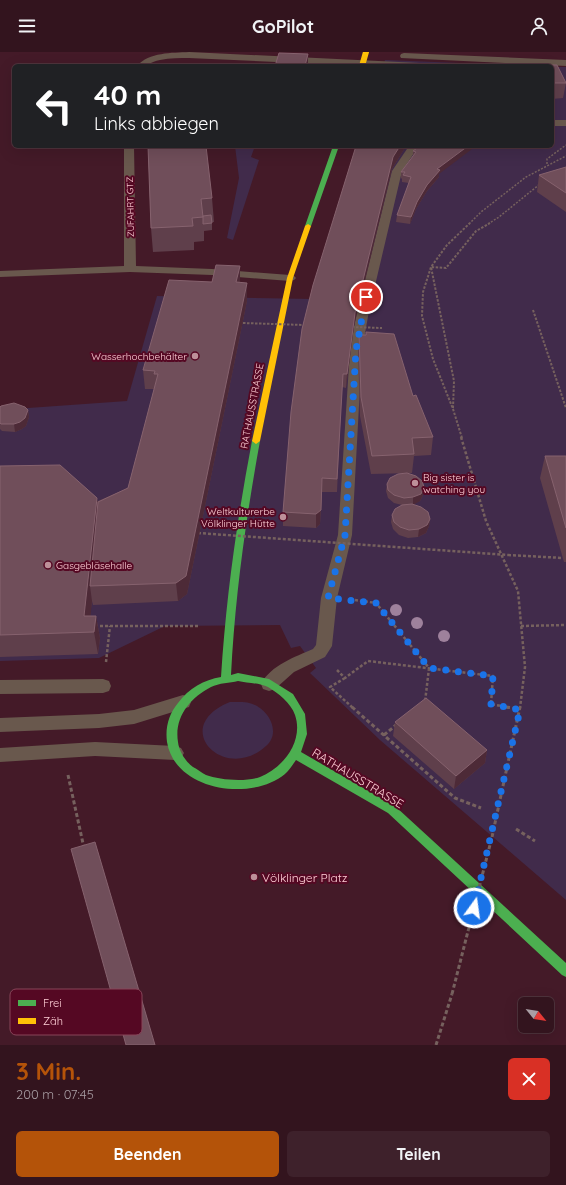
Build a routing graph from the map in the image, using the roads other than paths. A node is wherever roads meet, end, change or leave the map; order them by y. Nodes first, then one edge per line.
1 (308, 52) edge
2 (366, 52) edge
3 (376, 54) dead end
4 (398, 55) dead end
5 (451, 55) edge
6 (566, 63) edge
7 (143, 64) edge
8 (363, 64) edge
9 (373, 64) edge
10 (554, 71) edge
11 (566, 71) edge
12 (554, 123) edge
13 (566, 123) edge
14 (129, 148) edge
15 (413, 148) edge
16 (335, 150) edge
17 (130, 269) junction
18 (0, 274) edge
19 (290, 278) junction
20 (226, 678) junction
21 (269, 684) junction
22 (102, 686) dead end
23 (0, 687) edge
24 (183, 702) junction
25 (0, 725) edge
26 (175, 753) junction
27 (295, 754) junction
28 (0, 755) edge
29 (566, 971) edge

1 - 3 lane
2 - 8 main road, bridge
4 - 5 lane
5 - 6 lane
7 - 9 lane
10 - 11 lane
12 - 13 lane
14 - 17 lane, ZUFAHRT GTZ
15 - 21 lane
16 - 19 main road, RATHAUSSTRASSE
17 - 18 lane
17 - 19 lane
19 - 20 main road, RATHAUSSTRASSE
20 - 21 main road
20 - 24 main road
21 - 27 main road
22 - 23 lane
24 - 25 lane
24 - 26 main road
26 - 27 main road
26 - 28 lane
27 - 29 main road, RATHAUSSTRASSE

